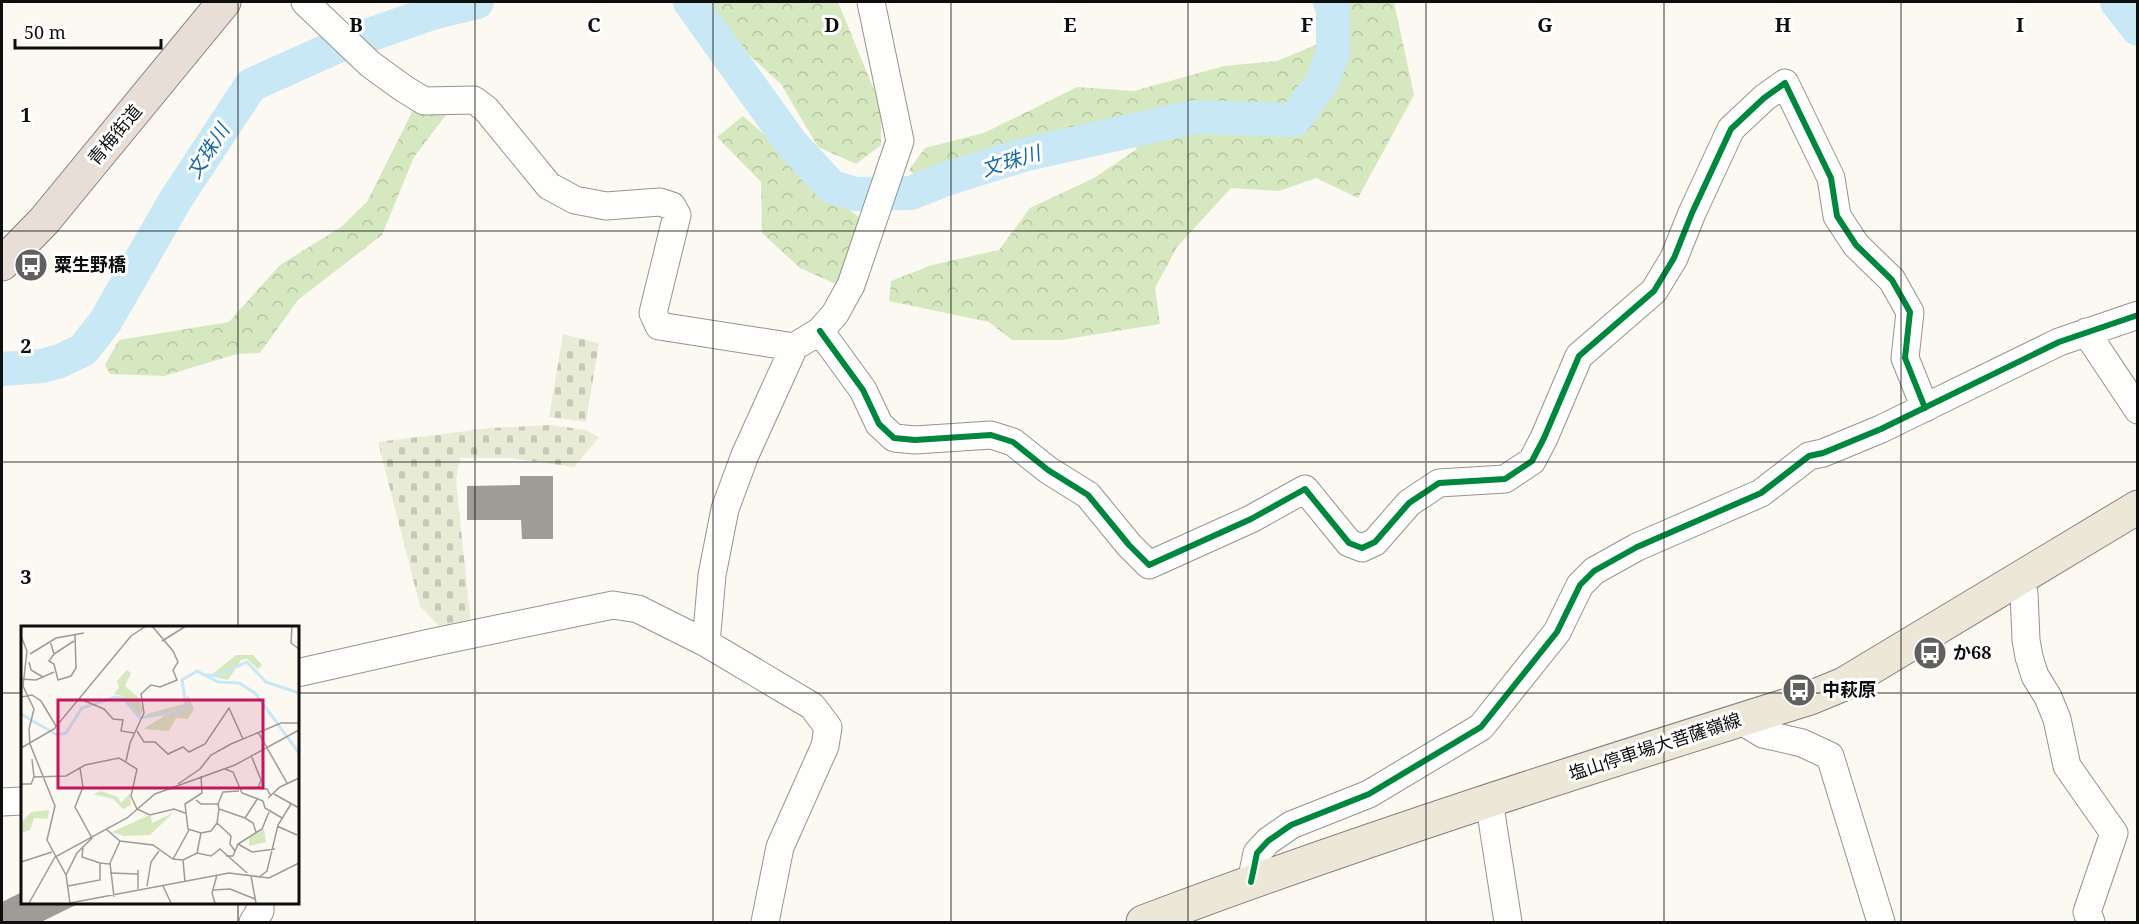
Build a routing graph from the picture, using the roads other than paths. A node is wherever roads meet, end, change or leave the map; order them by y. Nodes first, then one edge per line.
1 (224, 2) edge
2 (305, 2) edge
3 (871, 2) edge
4 (2, 264) edge
5 (2138, 315) edge
6 (820, 331) junction
7 (2086, 332) junction
8 (795, 346) junction
9 (1925, 408) junction
10 (2138, 410) edge
11 (2138, 507) edge
12 (2017, 580) junction
13 (706, 643) junction
14 (298, 673) edge
15 (1740, 720) junction
16 (1489, 800) junction
17 (21, 801) edge
18 (2, 802) edge
19 (1251, 882) junction
20 (260, 903) edge
21 (253, 922) edge
22 (765, 922) edge
23 (1143, 922) edge
24 (1508, 922) edge
25 (1881, 922) edge
26 (2091, 922) edge

1 - 4 highway, 青梅街道
2 - 8 street
3 - 6 street
5 - 7 street
6 - 8 street
6 - 9 street
7 - 9 street
7 - 10 street
8 - 13 street
9 - 19 street
11 - 12 main road, 塩山停車場大菩薩嶺線
12 - 15 main road, 塩山停車場大菩薩嶺線
12 - 26 street
13 - 14 street
13 - 22 street
15 - 16 main road, 塩山停車場大菩薩嶺線
15 - 25 street
16 - 19 main road, 塩山停車場大菩薩嶺線
16 - 24 street
17 - 18 street
19 - 23 main road, 塩山停車場大菩薩嶺線
20 - 21 street

